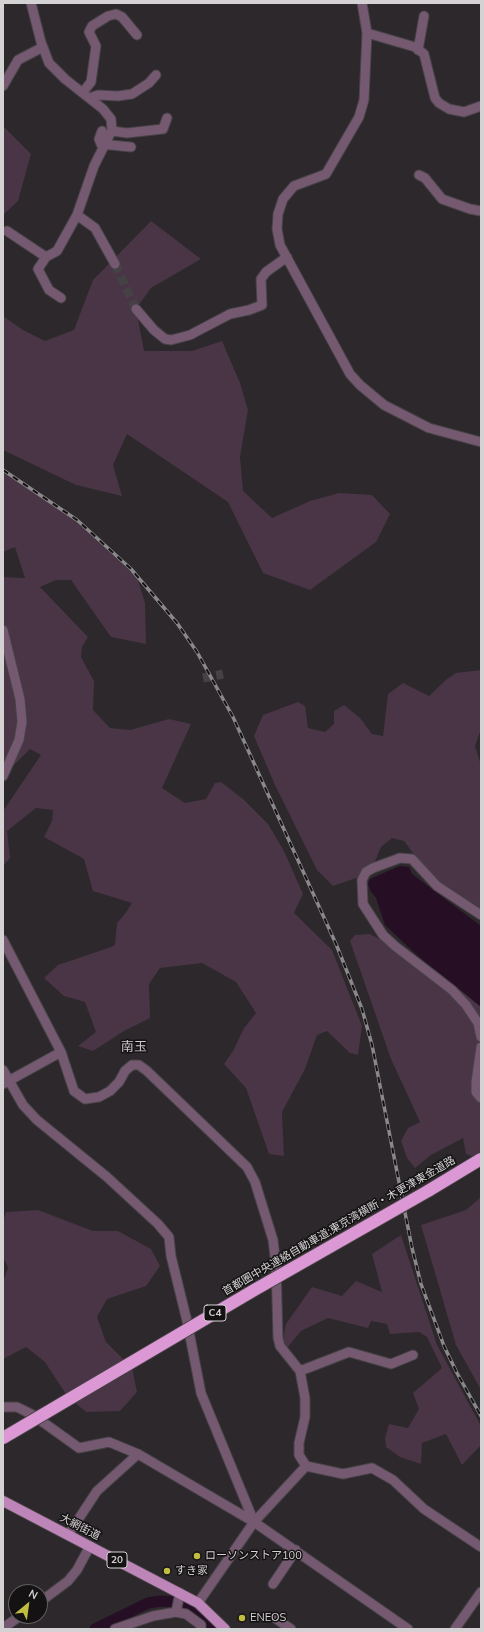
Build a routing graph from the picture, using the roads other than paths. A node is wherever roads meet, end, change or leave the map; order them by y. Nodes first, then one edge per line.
1 (31, 3) edge
2 (362, 3) edge
3 (424, 16) dead end
4 (367, 33) junction
5 (137, 35) dead end
6 (43, 47) junction
7 (418, 50) junction
8 (156, 75) dead end
9 (3, 86) edge
10 (86, 95) junction
11 (481, 106) edge
12 (167, 118) dead end
13 (102, 132) dead end
14 (112, 132) junction
15 (105, 145) junction
16 (131, 147) dead end
17 (420, 175) dead end
18 (481, 211) edge
19 (77, 215) junction
20 (7, 231) dead end
21 (46, 257) junction
22 (287, 257) junction
23 (115, 264) tunnel mouth
24 (61, 298) dead end
25 (136, 309) tunnel mouth
26 (481, 442) edge
27 (3, 630) edge
28 (3, 776) edge
29 (481, 915) edge
30 (3, 940) edge
31 (481, 1037) edge
32 (481, 1047) edge
33 (61, 1052) junction
34 (3, 1070) edge
35 (7, 1082) edge
36 (481, 1098) edge
37 (481, 1159) edge
38 (413, 1355) dead end
39 (300, 1371) junction
40 (3, 1407) edge
41 (3, 1438) edge
42 (138, 1454) junction
43 (306, 1466) junction
44 (3, 1501) edge
45 (254, 1522) junction
46 (68, 1535) junction
47 (90, 1546) junction
48 (481, 1547) edge
49 (296, 1550) junction
50 (273, 1584) dead end
51 (481, 1592) edge
52 (180, 1593) junction
53 (48, 1596) edge
54 (198, 1603) junction
55 (176, 1612) junction
56 (275, 1618) dead end
57 (288, 1628) edge
58 (115, 1629) edge
59 (201, 1629) edge
60 (224, 1629) edge
61 (408, 1629) edge
62 (455, 1629) edge

1 - 6 street
2 - 4 street
3 - 7 street
4 - 7 street
4 - 22 street
5 - 10 street
6 - 9 street
6 - 10 street
7 - 11 street
8 - 10 street
10 - 14 street
12 - 14 street
13 - 15 street
14 - 15 street
15 - 16 street
15 - 19 street
17 - 18 street
19 - 21 street
19 - 23 street
20 - 21 street
21 - 24 street
22 - 25 street
22 - 26 street
27 - 28 street
29 - 31 street
30 - 33 street
32 - 36 street
33 - 35 street
33 - 39 street
34 - 35 street
35 - 45 street
37 - 41 highway, 首都圏中央連絡自動車道;東京湾横断・木更津東金道路 / C4, bridge
38 - 39 street
39 - 43 street
40 - 42 street
42 - 45 street
42 - 46 street
43 - 45 street
43 - 48 street
44 - 46 main road, 大網街道 / 20
45 - 49 street
45 - 54 street
46 - 47 main road, 大網街道 / 20
47 - 52 main road, 大網街道 / 20
47 - 53 street
49 - 50 street
49 - 61 street
51 - 62 street
52 - 54 main road, 大網街道 / 20
52 - 55 street
54 - 60 main road, 大網街道 / 20
55 - 58 street
55 - 59 street
56 - 57 street

